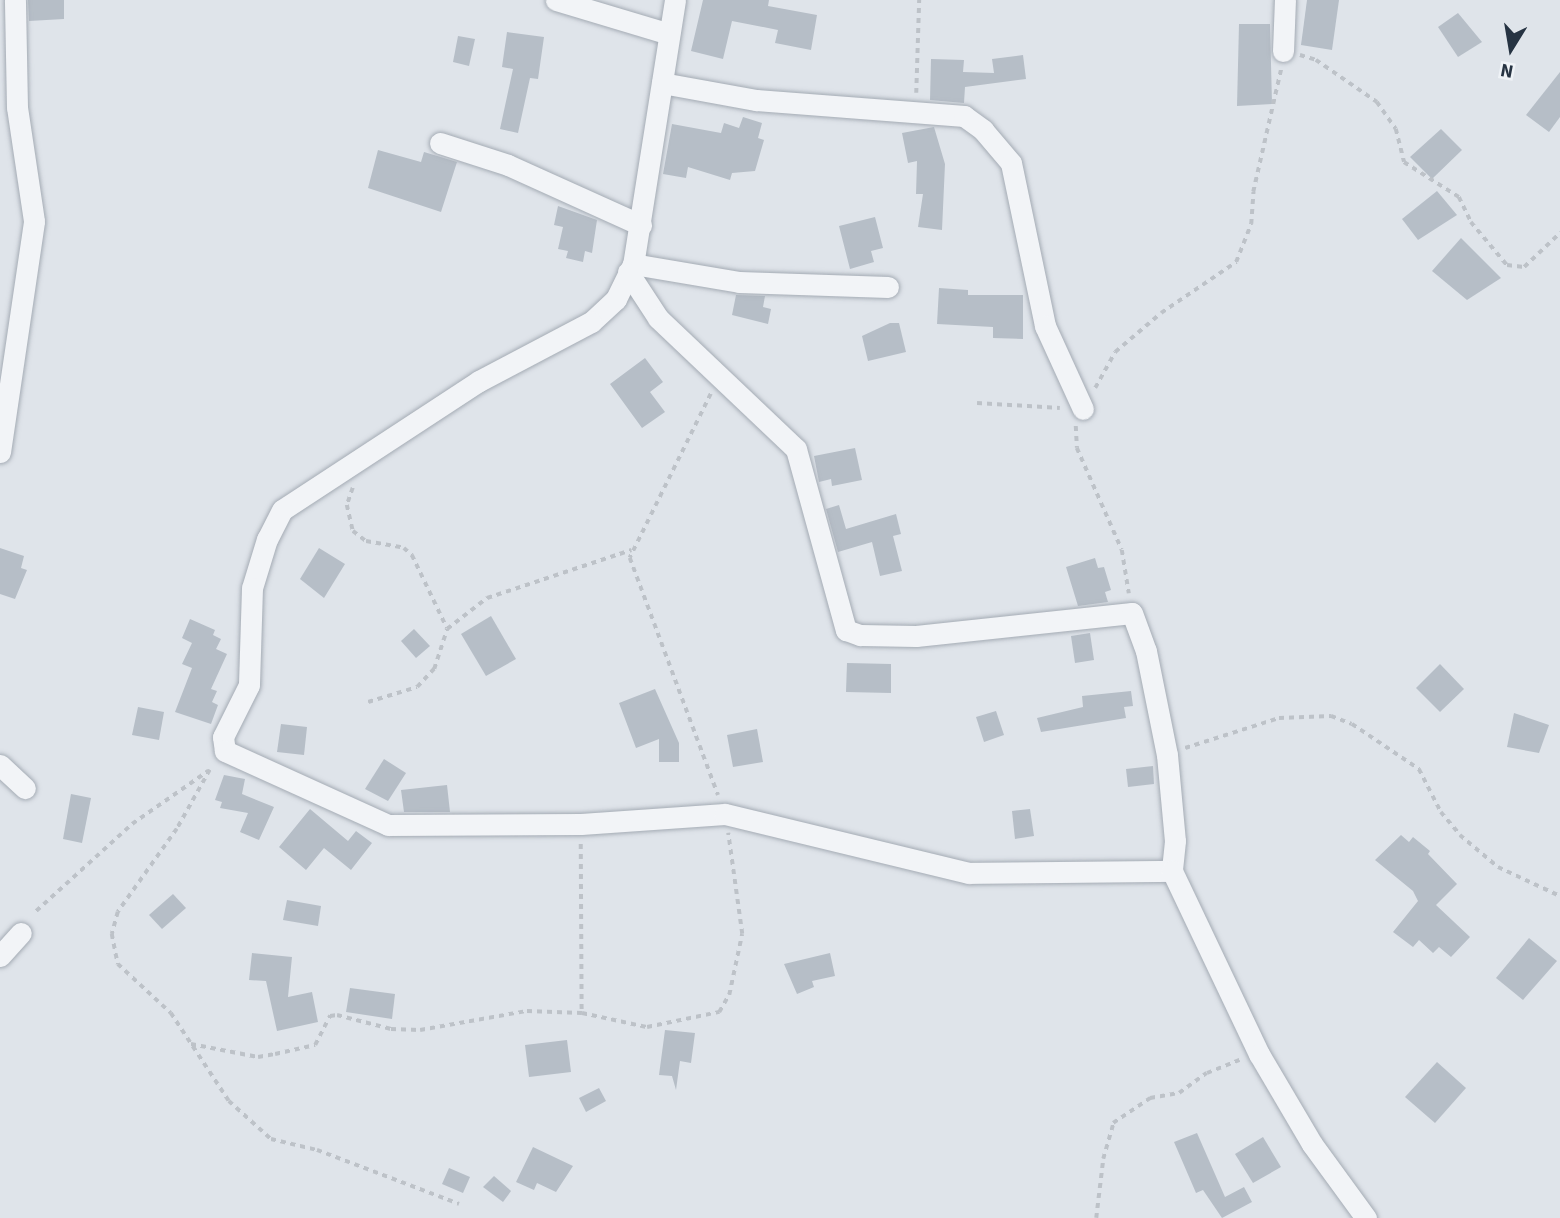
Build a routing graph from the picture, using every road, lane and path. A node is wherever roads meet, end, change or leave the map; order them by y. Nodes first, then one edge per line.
1 (15, 0) edge
2 (556, 0) edge
3 (675, 0) edge
4 (919, 0) edge
5 (1285, 0) edge
6 (669, 34) junction
7 (1283, 51) junction
8 (662, 83) junction
9 (915, 109) junction
10 (440, 143) dead end
11 (641, 225) junction
12 (1560, 233) edge
13 (631, 268) junction
14 (888, 288) dead end
15 (718, 376) junction
16 (977, 403) dead end
17 (1083, 409) junction
18 (0, 452) edge
19 (355, 484) dead end
20 (631, 550) junction
21 (1132, 613) junction
22 (447, 629) junction
23 (368, 702) dead end
24 (225, 751) junction
25 (1167, 755) junction
26 (0, 765) edge
27 (210, 770) junction
28 (25, 788) dead end
29 (725, 814) junction
30 (582, 824) junction
31 (1172, 871) junction
32 (1560, 896) edge
33 (36, 911) dead end
34 (21, 933) dead end
35 (0, 956) edge
36 (582, 1013) junction
37 (191, 1044) junction
38 (1259, 1054) junction
39 (459, 1204) dead end
40 (1096, 1218) edge
41 (1366, 1218) edge

1 - 18 street
2 - 6 street
3 - 6 street
4 - 9 path
5 - 7 street
6 - 8 street
7 - 12 path
7 - 17 path
8 - 9 street
8 - 11 street
9 - 17 street
10 - 11 street
11 - 13 street
13 - 14 street
13 - 15 street
13 - 24 street
15 - 20 path
15 - 21 street
16 - 17 path
17 - 21 path
19 - 22 path
20 - 22 path
20 - 29 path
21 - 25 street
22 - 23 path
24 - 27 path
24 - 30 street
25 - 31 street
25 - 32 path
26 - 28 street
27 - 33 path
27 - 37 path
29 - 30 street
29 - 31 street
29 - 36 path
30 - 36 path
31 - 38 street
34 - 35 street
36 - 37 path
37 - 39 path
38 - 40 path
38 - 41 street

